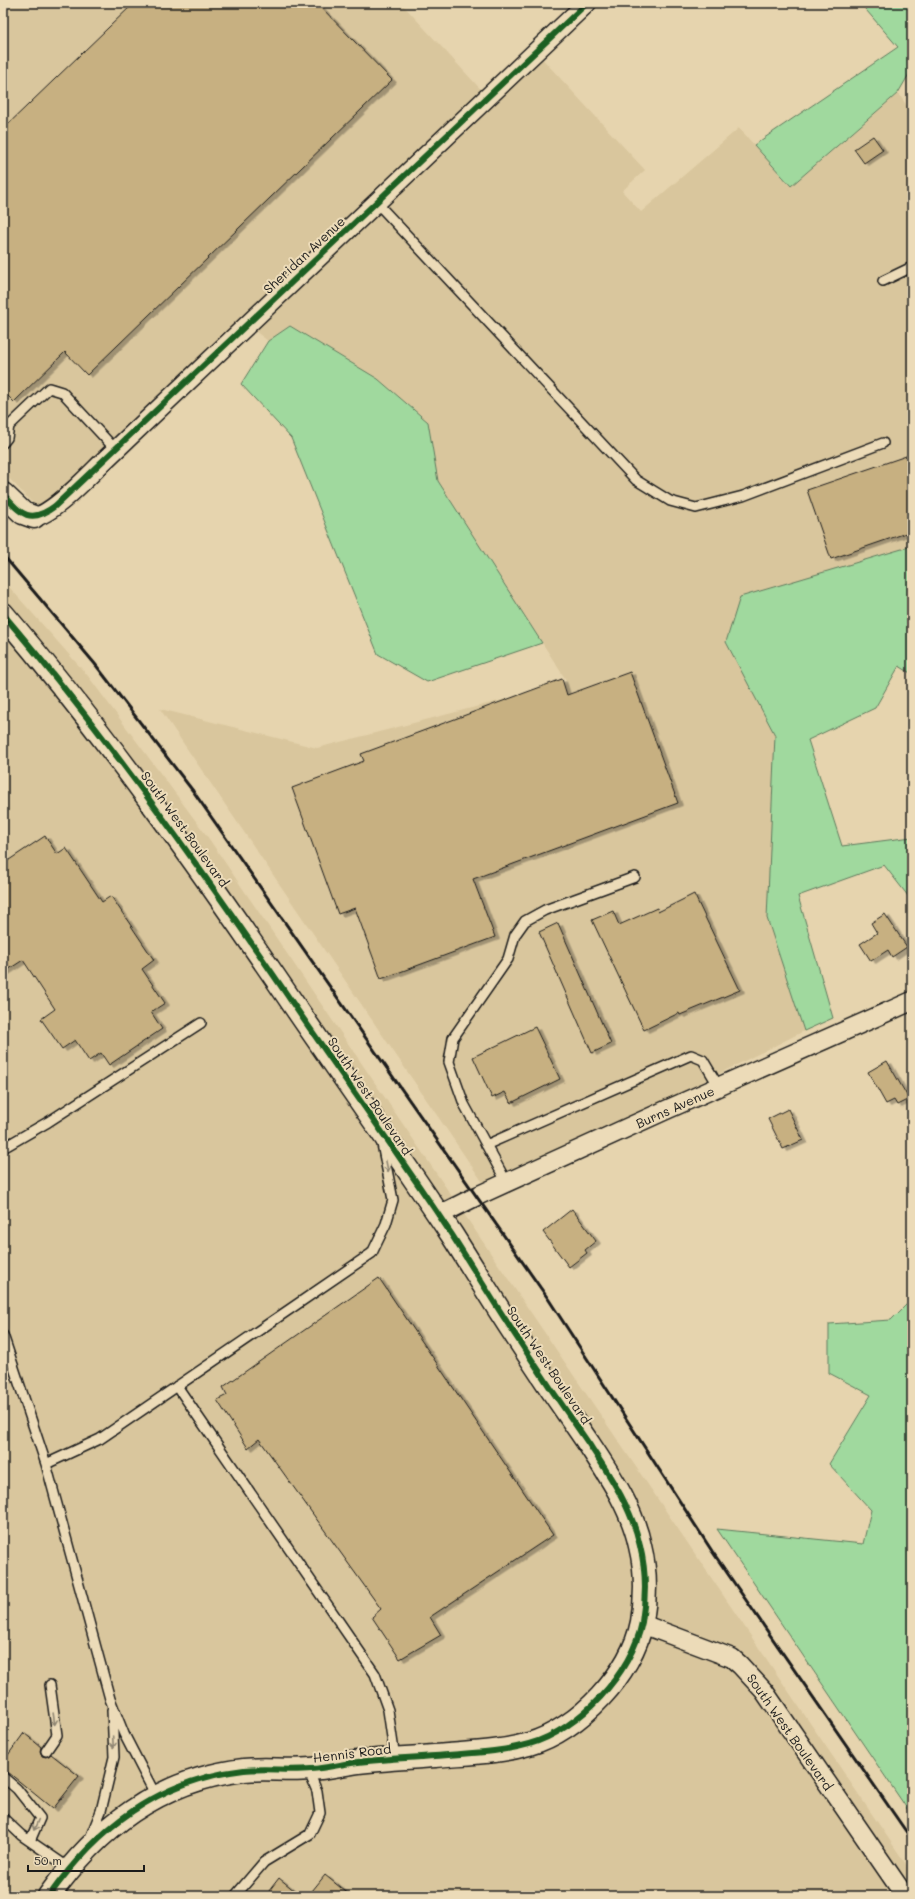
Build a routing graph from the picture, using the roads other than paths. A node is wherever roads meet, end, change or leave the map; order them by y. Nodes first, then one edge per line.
1 (587, 3) edge
2 (376, 202) junction
3 (912, 267) edge
4 (883, 281) dead end
5 (6, 423) edge
6 (3, 443) edge
7 (883, 443) dead end
8 (116, 450) junction
9 (3, 494) edge
10 (34, 517) joint
11 (3, 614) edge
12 (635, 877) dead end
13 (912, 1001) edge
14 (201, 1023) dead end
15 (719, 1087) junction
16 (378, 1128) junction
17 (486, 1145) junction
18 (3, 1148) edge
19 (507, 1183) junction
20 (439, 1216) junction
21 (3, 1335) edge
22 (177, 1386) junction
23 (46, 1464) junction
24 (642, 1624) junction
25 (50, 1685) dead end
26 (111, 1703) junction
27 (46, 1751) dead end
28 (395, 1759) junction
29 (308, 1770) junction
30 (3, 1777) edge
31 (156, 1796) junction
32 (3, 1818) edge
33 (30, 1841) junction
34 (85, 1850) junction
35 (69, 1868) junction
36 (49, 1896) edge
37 (235, 1896) edge
38 (905, 1896) edge

1 - 2 street, Sheridan Avenue
2 - 7 lane
2 - 8 street, Sheridan Avenue
3 - 4 lane
5 - 6 lane
5 - 8 lane
8 - 10 street, Sheridan Avenue
9 - 10 street
11 - 16 street, South West Boulevard
12 - 17 lane
13 - 15 street, Burns Avenue
14 - 18 lane
15 - 17 lane
15 - 19 street, Burns Avenue
16 - 20 street, South West Boulevard
16 -> 22 lane
17 - 19 lane
19 - 20 street, Burns Avenue
20 - 24 street, South West Boulevard
21 - 23 lane
22 - 23 lane
22 - 28 lane
23 - 26 lane
24 - 28 street, Hennis Road
24 - 38 street, South West Boulevard
25 -> 27 lane
26 - 31 lane
26 -> 34 lane
28 - 29 street, Hennis Road
29 - 31 street, Hennis Road
29 - 37 lane
30 -> 33 lane
31 - 34 street, Hennis Road
32 - 33 lane
33 - 35 lane
34 - 35 street, Hennis Road
35 - 36 street, Hennis Road

